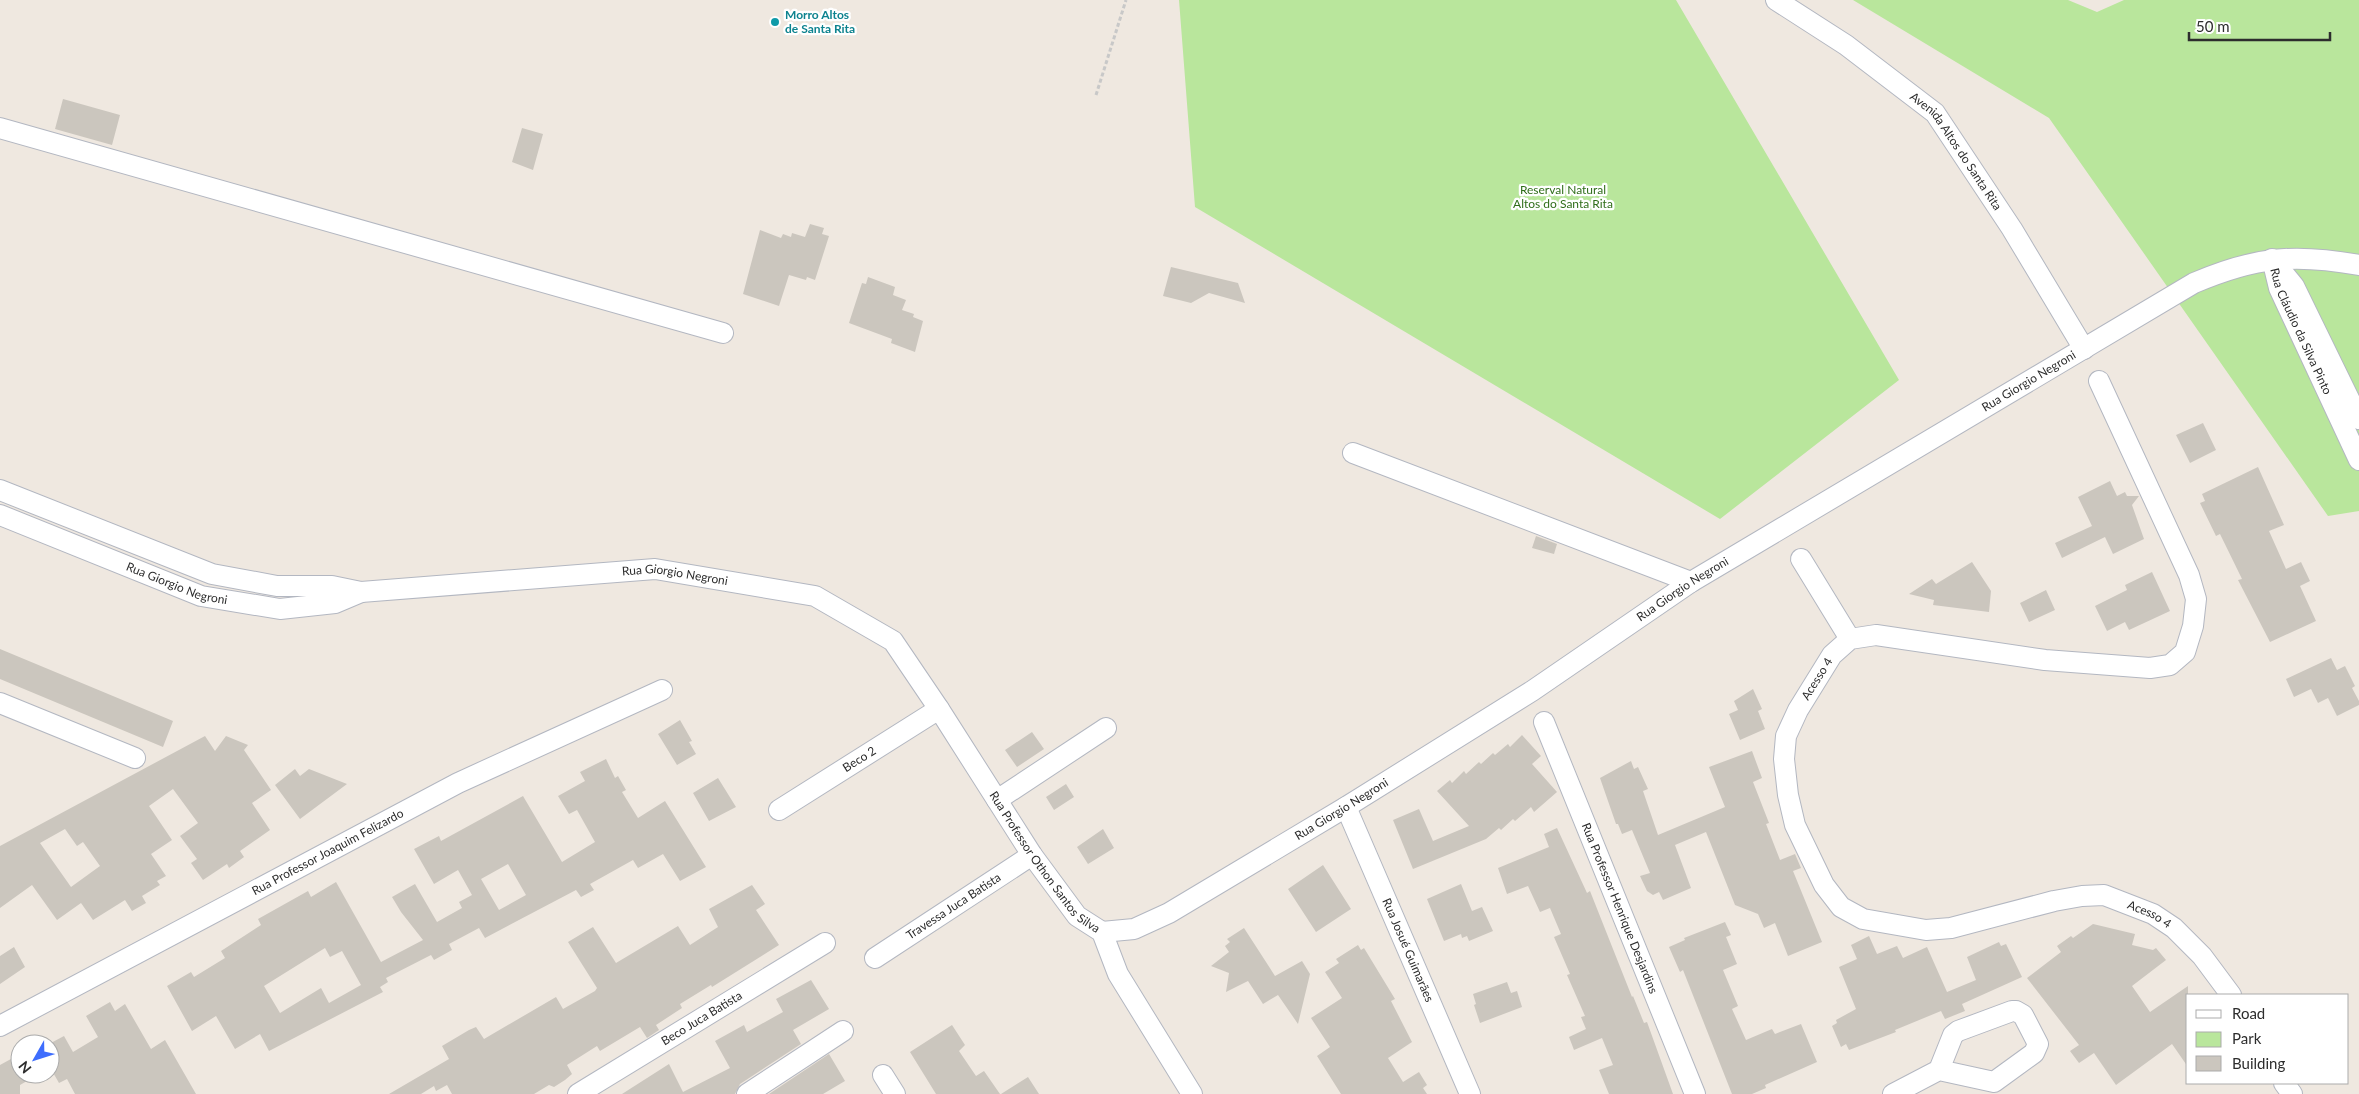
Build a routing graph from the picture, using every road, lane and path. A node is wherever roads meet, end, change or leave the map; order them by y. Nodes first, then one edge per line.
1 (1126, 0) edge
2 (1776, 0) edge
3 (1096, 95) dead end
4 (0, 128) edge
5 (2272, 259) junction
6 (2359, 265) edge
7 (723, 333) dead end
8 (2084, 349) junction
9 (2099, 381) dead end
10 (2359, 419) edge
11 (1353, 453) dead end
12 (2358, 453) edge
13 (0, 490) edge
14 (0, 515) edge
15 (1801, 559) dead end
16 (1691, 582) junction
17 (361, 592) junction
18 (1850, 639) junction
19 (662, 690) dead end
20 (0, 703) edge
21 (939, 708) junction
22 (1544, 722) dead end
23 (1106, 728) dead end
24 (135, 758) dead end
25 (997, 800) junction
26 (1346, 807) junction
27 (779, 810) dead end
28 (1032, 855) junction
29 (1102, 932) junction
30 (825, 943) dead end
31 (875, 958) dead end
32 (2231, 994) edge
33 (0, 1026) edge
34 (843, 1031) dead end
35 (1939, 1070) junction
36 (883, 1075) dead end
37 (578, 1094) edge
38 (747, 1094) edge
39 (895, 1094) edge
40 (1192, 1094) edge
41 (1470, 1094) edge
42 (1695, 1094) edge
43 (1893, 1094) edge

1 - 3 path
2 - 8 street, Avenida Altos do Santa Rita
4 - 7 street
5 - 6 street, Rua Giorgio Negroni
5 - 8 street, Rua Giorgio Negroni
5 - 10 street, Rua Cláudio da Silva Pinto
5 - 12 street, Rua Cláudio da Silva Pinto
8 - 16 street, Rua Giorgio Negroni
9 - 18 street
11 - 16 street
13 - 17 street, Rua Giorgio Negroni
14 - 17 street, Rua Giorgio Negroni
15 - 18 street
16 - 26 street, Rua Giorgio Negroni
17 - 21 street, Rua Giorgio Negroni
18 - 32 street, Acesso 4
19 - 33 street, Rua Professor Joaquim Felizardo
20 - 24 street
21 - 25 street, Rua Professor Othon Santos Silva
21 - 27 street, Beco 2
22 - 42 street, Rua Professor Henrique Desjardins
23 - 25 street
25 - 28 street, Rua Professor Othon Santos Silva
26 - 29 street, Rua Giorgio Negroni
26 - 41 street, Rua Josué Guimarães
28 - 29 street, Rua Professor Othon Santos Silva
28 - 31 street, Travessa Juca Batista
29 - 40 street, Rua Professor Othon Santos Silva
30 - 37 street, Beco Juca Batista
34 - 38 street
35 - 35 street
35 - 43 street
36 - 39 street

